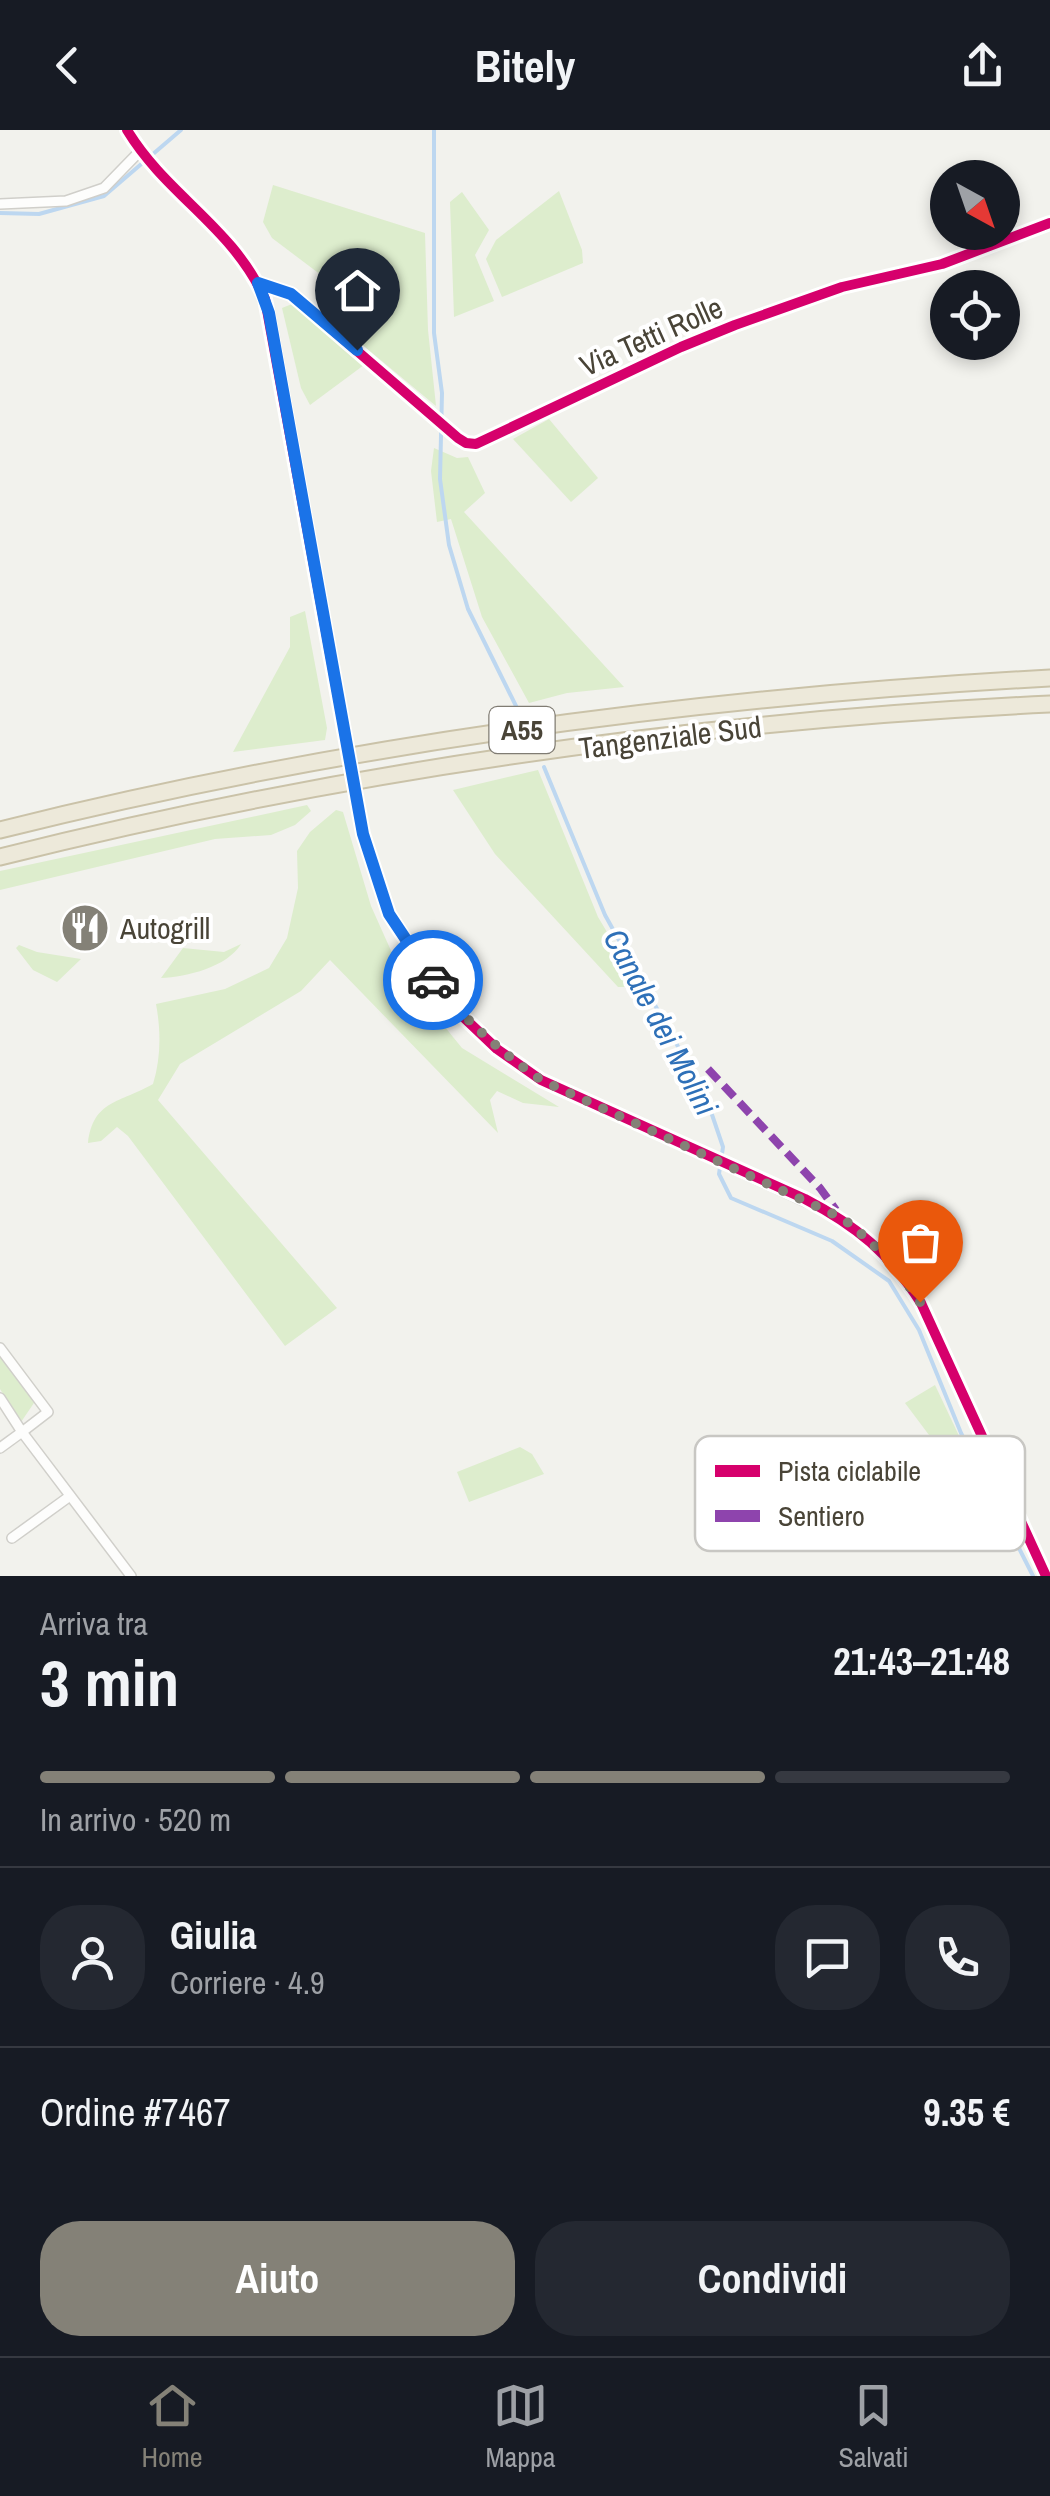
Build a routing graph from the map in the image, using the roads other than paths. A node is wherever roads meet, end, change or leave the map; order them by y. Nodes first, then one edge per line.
1 (127, 130) edge
2 (142, 153) junction
3 (0, 204) edge
4 (1050, 223) edge
5 (258, 283) junction
6 (1050, 678) edge
7 (1050, 704) edge
8 (0, 830) edge
9 (0, 856) edge
10 (0, 1348) edge
11 (0, 1398) edge
12 (22, 1432) junction
13 (980, 1436) edge
14 (0, 1448) edge
15 (70, 1496) junction
16 (1025, 1532) edge
17 (12, 1538) dead end
18 (131, 1576) edge
19 (1046, 1576) edge

1 - 2 street
2 - 3 street
2 - 5 street
4 - 5 street, Via Tetti Rolle
5 - 13 street, bridge
6 - 8 highway, Tangenziale Sud / A55
7 - 9 highway, Tangenziale Sud / A55
10 - 12 street
11 - 12 street
12 - 14 street
12 - 15 street
15 - 17 street
15 - 18 street
16 - 19 street, bridge

